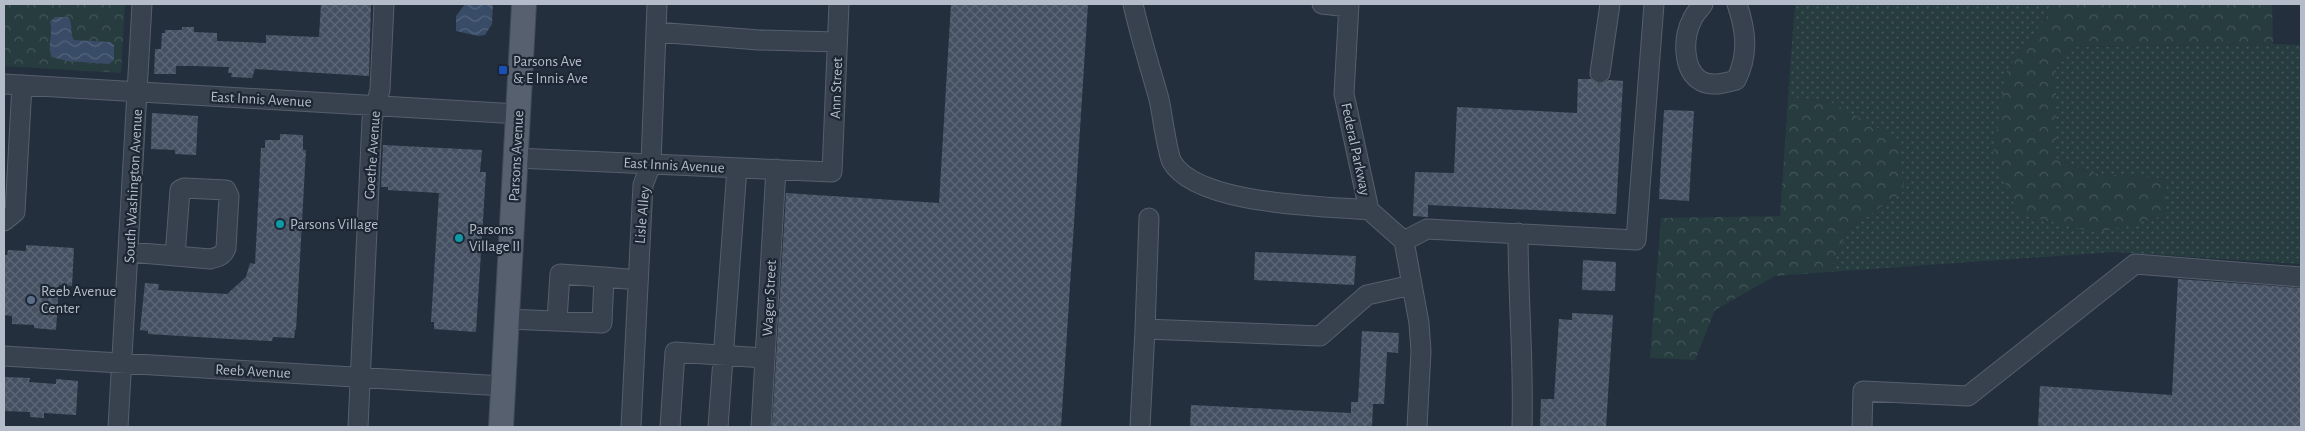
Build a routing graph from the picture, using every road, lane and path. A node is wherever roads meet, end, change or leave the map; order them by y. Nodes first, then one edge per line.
1 (142, 4) edge
2 (384, 4) edge
3 (524, 4) edge
4 (657, 4) edge
5 (839, 4) edge
6 (1133, 4) edge
7 (1322, 4) edge
8 (1610, 4) edge
9 (1654, 4) edge
10 (1703, 4) edge
11 (1737, 4) edge
12 (1349, 5) edge
13 (656, 32) junction
14 (838, 42) junction
15 (1600, 73) dead end
16 (13, 84) edge
17 (138, 92) junction
18 (376, 105) junction
19 (518, 114) junction
20 (516, 158) junction
21 (651, 164) junction
22 (737, 168) junction
23 (776, 169) junction
24 (832, 172) joint
25 (1369, 210) junction
26 (1149, 218) dead end
27 (4, 221) edge
28 (1518, 233) junction
29 (1404, 240) junction
30 (130, 252) junction
31 (175, 256) dead end
32 (604, 277) junction
33 (2301, 277) edge
34 (638, 280) junction
35 (1412, 285) junction
36 (507, 319) junction
37 (557, 320) junction
38 (1144, 329) junction
39 (724, 355) junction
40 (4, 356) edge
41 (765, 358) junction
42 (122, 363) junction
43 (361, 377) junction
44 (503, 386) junction
45 (118, 427) edge
46 (358, 427) edge
47 (501, 427) edge
48 (631, 427) edge
49 (670, 427) edge
50 (718, 427) edge
51 (761, 427) edge
52 (1140, 427) edge
53 (1417, 427) edge
54 (1522, 427) edge
55 (1862, 427) edge

1 - 17 street, South Washington Avenue
2 - 18 street, Goethe Avenue
3 - 19 main road, Parsons Avenue
4 - 13 street, Lisle Alley
5 - 14 street, Ann Street
6 - 25 street
7 - 12 street
8 - 15 street
9 - 28 street
10 - 11 street
12 - 25 street, Federal Parkway
13 - 14 street
13 - 21 street, Lisle Alley
14 - 24 street, Ann Street
16 - 17 street, East Innis Avenue
16 - 27 street
17 - 18 street, East Innis Avenue
17 - 30 street, South Washington Avenue
18 - 19 street, East Innis Avenue
18 - 43 street, Goethe Avenue
19 - 20 main road, Parsons Avenue
20 - 21 street, East Innis Avenue
20 - 36 main road, Parsons Avenue
21 - 22 street, East Innis Avenue
21 - 34 street, Lisle Alley
22 - 23 street, East Innis Avenue
22 - 39 street
23 - 24 street, East Innis Avenue
23 - 41 street, Wager Street
25 - 29 street, Federal Parkway
26 - 38 street
28 - 29 street
28 - 54 street
29 - 35 street
30 - 31 street
30 - 42 street, South Washington Avenue
32 - 34 street
32 - 37 street
32 - 37 street
33 - 55 street
34 - 48 street, Lisle Alley
35 - 38 street
35 - 53 street
36 - 37 street
36 - 44 main road, Parsons Avenue
38 - 52 street
39 - 41 street
39 - 49 street
39 - 50 street
40 - 42 street, Reeb Avenue
41 - 51 street, Wager Street
42 - 43 street, Reeb Avenue
42 - 45 street, South Washington Avenue
43 - 44 street, Reeb Avenue
43 - 46 street, Goethe Avenue
44 - 47 main road, Parsons Avenue

